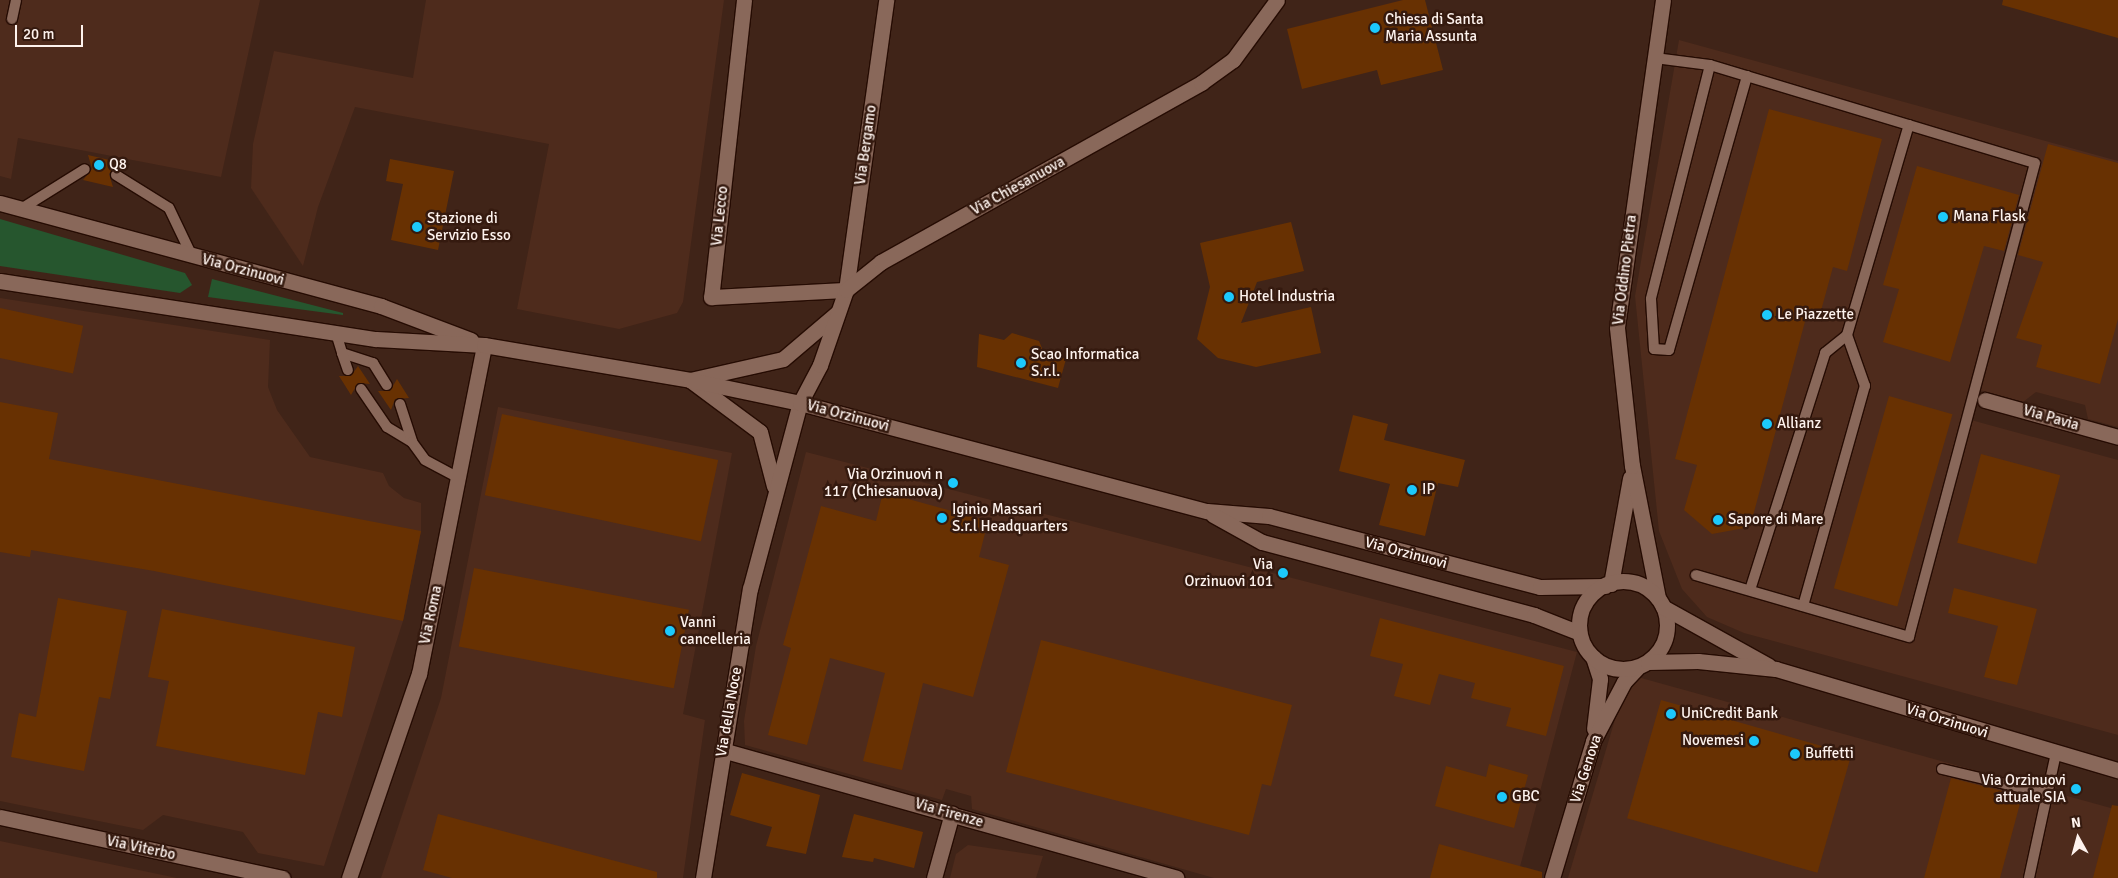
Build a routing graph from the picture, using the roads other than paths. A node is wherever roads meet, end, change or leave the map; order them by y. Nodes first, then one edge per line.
1 (16, 0) edge
2 (744, 0) edge
3 (886, 0) edge
4 (1276, 0) edge
5 (1663, 0) edge
6 (12, 19) dead end
7 (1654, 58) junction
8 (1710, 66) junction
9 (1748, 76) junction
10 (1909, 125) junction
11 (86, 169) dead end
12 (116, 175) dead end
13 (0, 204) edge
14 (21, 209) junction
15 (192, 256) junction
16 (0, 281) edge
17 (846, 290) junction
18 (838, 312) junction
19 (336, 332) junction
20 (1847, 335) junction
21 (484, 345) junction
22 (342, 353) junction
23 (348, 370) dead end
24 (690, 380) junction
25 (387, 385) dead end
26 (361, 389) dead end
27 (1985, 400) dead end
28 (800, 402) junction
29 (400, 404) dead end
30 (2118, 437) edge
31 (412, 442) junction
32 (1632, 466) junction
33 (459, 478) junction
34 (775, 489) junction
35 (1207, 512) junction
36 (1696, 575) dead end
37 (1608, 585) junction
38 (1750, 590) junction
39 (1661, 603) junction
40 (1804, 606) junction
41 (1580, 632) junction
42 (1592, 657) junction
43 (1643, 665) junction
44 (1776, 670) junction
45 (1593, 741) junction
46 (722, 750) junction
47 (2056, 753) junction
48 (1942, 769) dead end
49 (2118, 770) edge
50 (2048, 794) junction
51 (952, 813) junction
52 (0, 817) edge
53 (1140, 873) edge
54 (282, 878) edge
55 (349, 878) edge
56 (704, 878) edge
57 (934, 878) edge
58 (1176, 878) edge
59 (1552, 878) edge
60 (2029, 878) edge

1 - 6 lane
2 - 17 street, Via Lecco
3 - 17 street, Via Bergamo
4 - 17 street, Via Chiesanuova
5 - 7 street, Via Oddino Pietra
7 - 8 lane
7 - 32 street, Via Oddino Pietra
8 - 9 lane
8 - 9 lane
9 - 10 lane
10 - 20 lane
10 - 40 lane
11 - 14 lane
12 - 15 lane
13 - 14 street, Via Orzinuovi
14 - 15 street, Via Orzinuovi
15 - 21 street, Via Orzinuovi
16 - 19 street, Via Orzinuovi
17 - 18 street
18 - 24 street
18 - 28 street
19 - 21 street, Via Orzinuovi
19 - 22 lane
20 - 38 lane
20 - 40 lane
21 - 24 street, Via Orzinuovi
21 - 33 street, Via Roma
22 - 23 lane
22 - 25 lane
24 - 28 street, Via Orzinuovi
24 - 34 street
26 - 31 lane
27 - 30 street, Via Pavia
28 - 34 street, Via della Noce
28 - 35 street, Via Orzinuovi
29 - 31 lane
31 - 33 lane
32 - 37 street
32 - 39 street, Via Oddino Pietra
33 - 55 street, Via Roma
34 - 46 street, Via della Noce
35 - 37 street, Via Orzinuovi
35 - 41 street, Via Orzinuovi
36 - 38 lane
37 - 39 street, Via Orzinuovi
37 - 41 street
38 - 40 lane
39 - 43 street
39 - 44 street, Via Orzinuovi
41 - 42 street
42 - 43 street, Via Orzinuovi
42 - 45 street, Via Genova
43 - 44 street, Via Orzinuovi
43 - 45 street, Via Genova
44 - 47 street, Via Orzinuovi
45 - 59 street, Via Genova
46 - 51 street, Via Firenze
46 - 56 street, Via della Noce
47 - 49 street, Via Orzinuovi
47 - 50 lane
48 - 50 lane
50 - 60 lane
51 - 53 street, Via Firenze
51 - 57 street
52 - 54 street, Via Viterbo
53 - 58 street, Via Firenze

